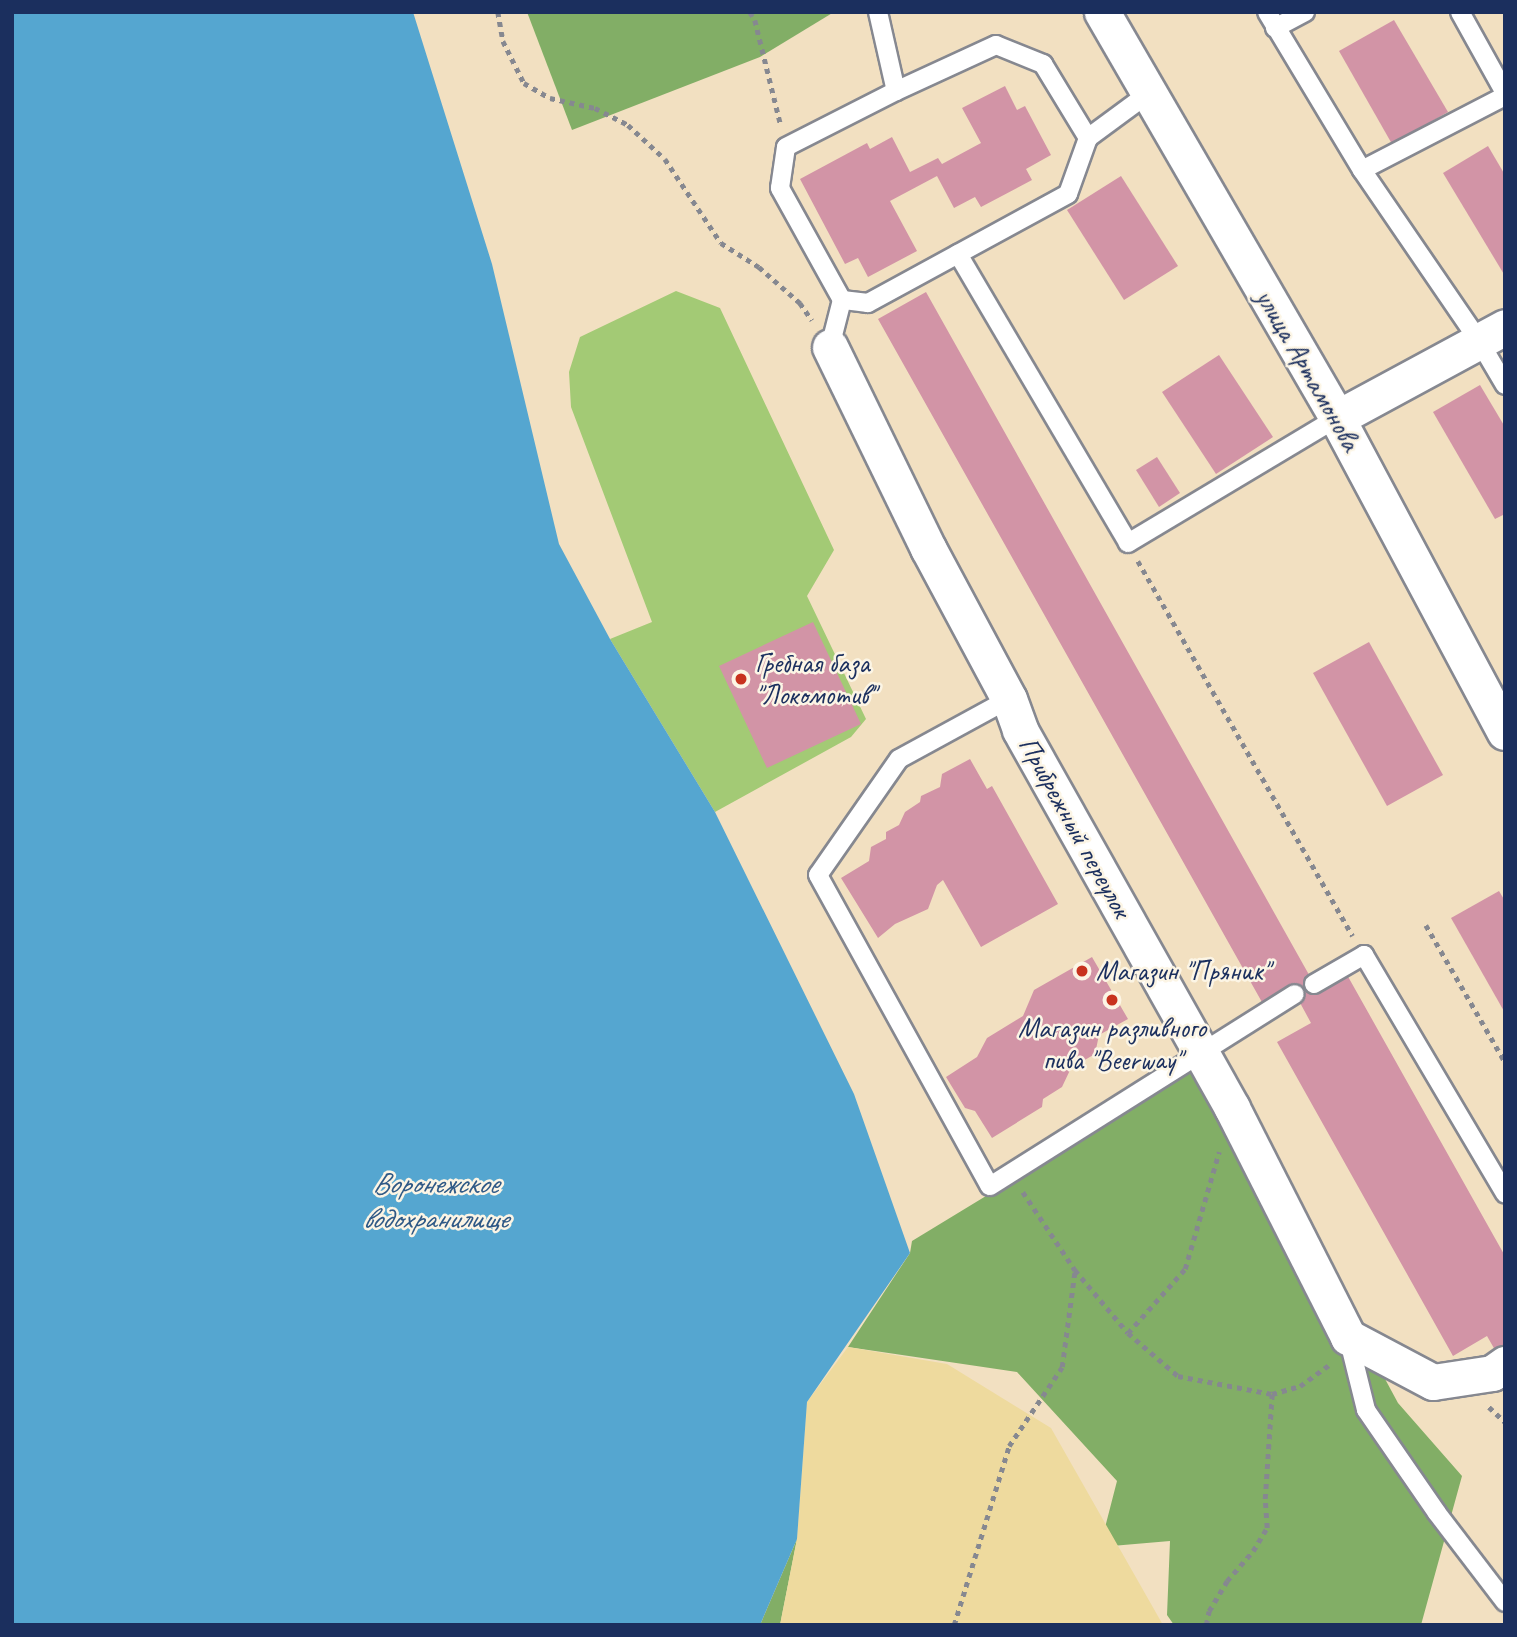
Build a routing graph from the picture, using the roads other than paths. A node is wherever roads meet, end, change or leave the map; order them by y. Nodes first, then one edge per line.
1 (878, 12) edge
2 (1102, 12) edge
3 (1306, 12) edge
4 (1460, 12) edge
5 (1271, 20) edge
6 (896, 91) junction
7 (1149, 93) junction
8 (1505, 94) edge
9 (1088, 138) junction
10 (1362, 170) junction
11 (958, 254) junction
12 (842, 300) junction
13 (1492, 334) edge
14 (830, 346) joint
15 (1505, 385) edge
16 (1338, 418) junction
17 (1009, 699) junction
18 (1505, 732) edge
19 (1314, 984) dead end
20 (1295, 994) dead end
21 (1200, 1051) junction
22 (1505, 1192) edge
23 (1348, 1337) junction
24 (1505, 1364) edge
25 (1505, 1602) edge

1 - 6 lane
2 - 7 street, улица Артамонова
3 - 5 lane
4 - 8 lane
5 - 10 lane
6 - 9 lane
6 - 12 lane
7 - 9 lane
7 - 16 street, улица Артамонова
8 - 10 lane
9 - 11 lane
10 - 13 lane
11 - 12 lane
11 - 16 lane
12 - 14 lane
13 - 15 lane
13 - 16 street
14 - 17 street, Прибрежный переулок
16 - 18 street, улица Артамонова
17 - 21 street, Прибрежный переулок
17 - 21 lane
19 - 22 lane
20 - 21 lane
21 - 23 street, Прибрежный переулок
23 - 24 street
23 - 25 lane

